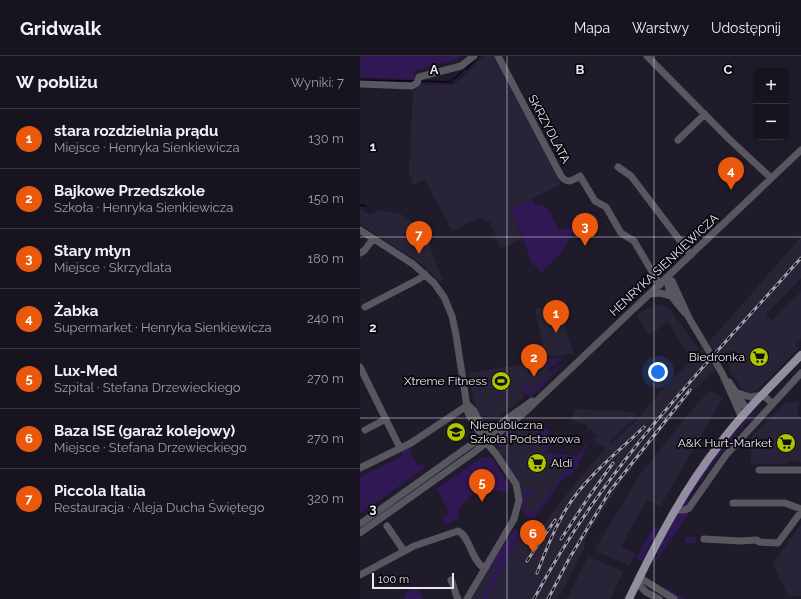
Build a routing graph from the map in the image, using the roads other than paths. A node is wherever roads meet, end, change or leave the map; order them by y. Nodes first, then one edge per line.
1 (474, 56) edge
2 (498, 56) edge
3 (647, 56) edge
4 (360, 84) edge
5 (705, 114) junction
6 (678, 140) dead end
7 (801, 150) edge
8 (618, 167) dead end
9 (771, 178) junction
10 (360, 230) edge
11 (373, 239) junction
12 (360, 244) edge
13 (367, 248) junction
14 (360, 253) edge
15 (691, 255) junction
16 (425, 274) junction
17 (666, 278) junction
18 (660, 285) junction
19 (650, 294) junction
20 (671, 296) junction
21 (365, 307) dead end
22 (689, 318) junction
23 (801, 355) edge
24 (360, 367) edge
25 (722, 373) junction
26 (801, 373) edge
27 (738, 393) junction
28 (763, 395) junction
29 (541, 396) junction
30 (772, 403) junction
31 (468, 405) junction
32 (748, 411) junction
33 (742, 418) junction
34 (386, 419) junction
35 (479, 427) junction
36 (494, 428) junction
37 (365, 430) dead end
38 (486, 438) junction
39 (473, 444) junction
40 (400, 448) junction
41 (360, 468) edge
42 (759, 470) dead end
43 (801, 470) edge
44 (733, 502) dead end
45 (801, 509) edge
46 (675, 510) junction
47 (801, 512) edge
48 (360, 524) edge
49 (387, 526) dead end
50 (360, 533) edge
51 (704, 539) dead end
52 (404, 551) junction
53 (484, 568) junction
54 (361, 574) edge
55 (451, 580) dead end
56 (640, 582) junction
57 (458, 599) edge
58 (467, 599) edge
59 (629, 599) edge
60 (635, 599) edge
61 (643, 599) edge
62 (659, 599) edge
63 (674, 599) edge

1 - 4 street
2 - 18 street, SKRZYDLATA
3 - 5 street
5 - 6 street
5 - 9 street
7 - 9 street, HENRYKA SIENKIEWICZA
8 - 15 street
9 - 15 street, HENRYKA SIENKIEWICZA
10 - 11 street
11 - 13 street
11 - 16 street
12 - 13 street
13 - 14 street
15 - 17 street, HENRYKA SIENKIEWICZA
16 - 21 street
16 - 31 street
17 - 18 street, HENRYKA SIENKIEWICZA
17 - 20 street
17 - 22 street
18 - 19 street, HENRYKA SIENKIEWICZA
19 - 20 street
19 - 29 street, HENRYKA SIENKIEWICZA
20 - 22 street
22 - 25 street
23 - 28 main road
24 - 34 street
25 - 27 street
25 - 33 street
26 - 30 street
27 - 28 street
27 - 32 street
28 - 30 street
28 - 32 main road
29 - 36 street, HENRYKA SIENKIEWICZA
29 - 38 street, HENRYKA SIENKIEWICZA
30 - 46 street
31 - 35 street
31 - 40 street
32 - 33 main road
33 - 46 main road
34 - 37 street
34 - 40 street
35 - 36 street
35 - 38 street
35 - 39 street
36 - 38 street, HENRYKA SIENKIEWICZA
38 - 39 street, HENRYKA SIENKIEWICZA
38 - 50 street, HENRYKA SIENKIEWICZA
38 - 53 street
39 - 48 street, HENRYKA SIENKIEWICZA
40 - 41 street
42 - 43 street
44 - 45 street
46 - 56 main road
47 - 51 street
49 - 52 street
52 - 53 street
52 - 54 street
53 - 58 street
55 - 57 street
56 - 59 main road
56 - 60 main road
56 - 62 street
56 - 63 street
61 - 62 street

